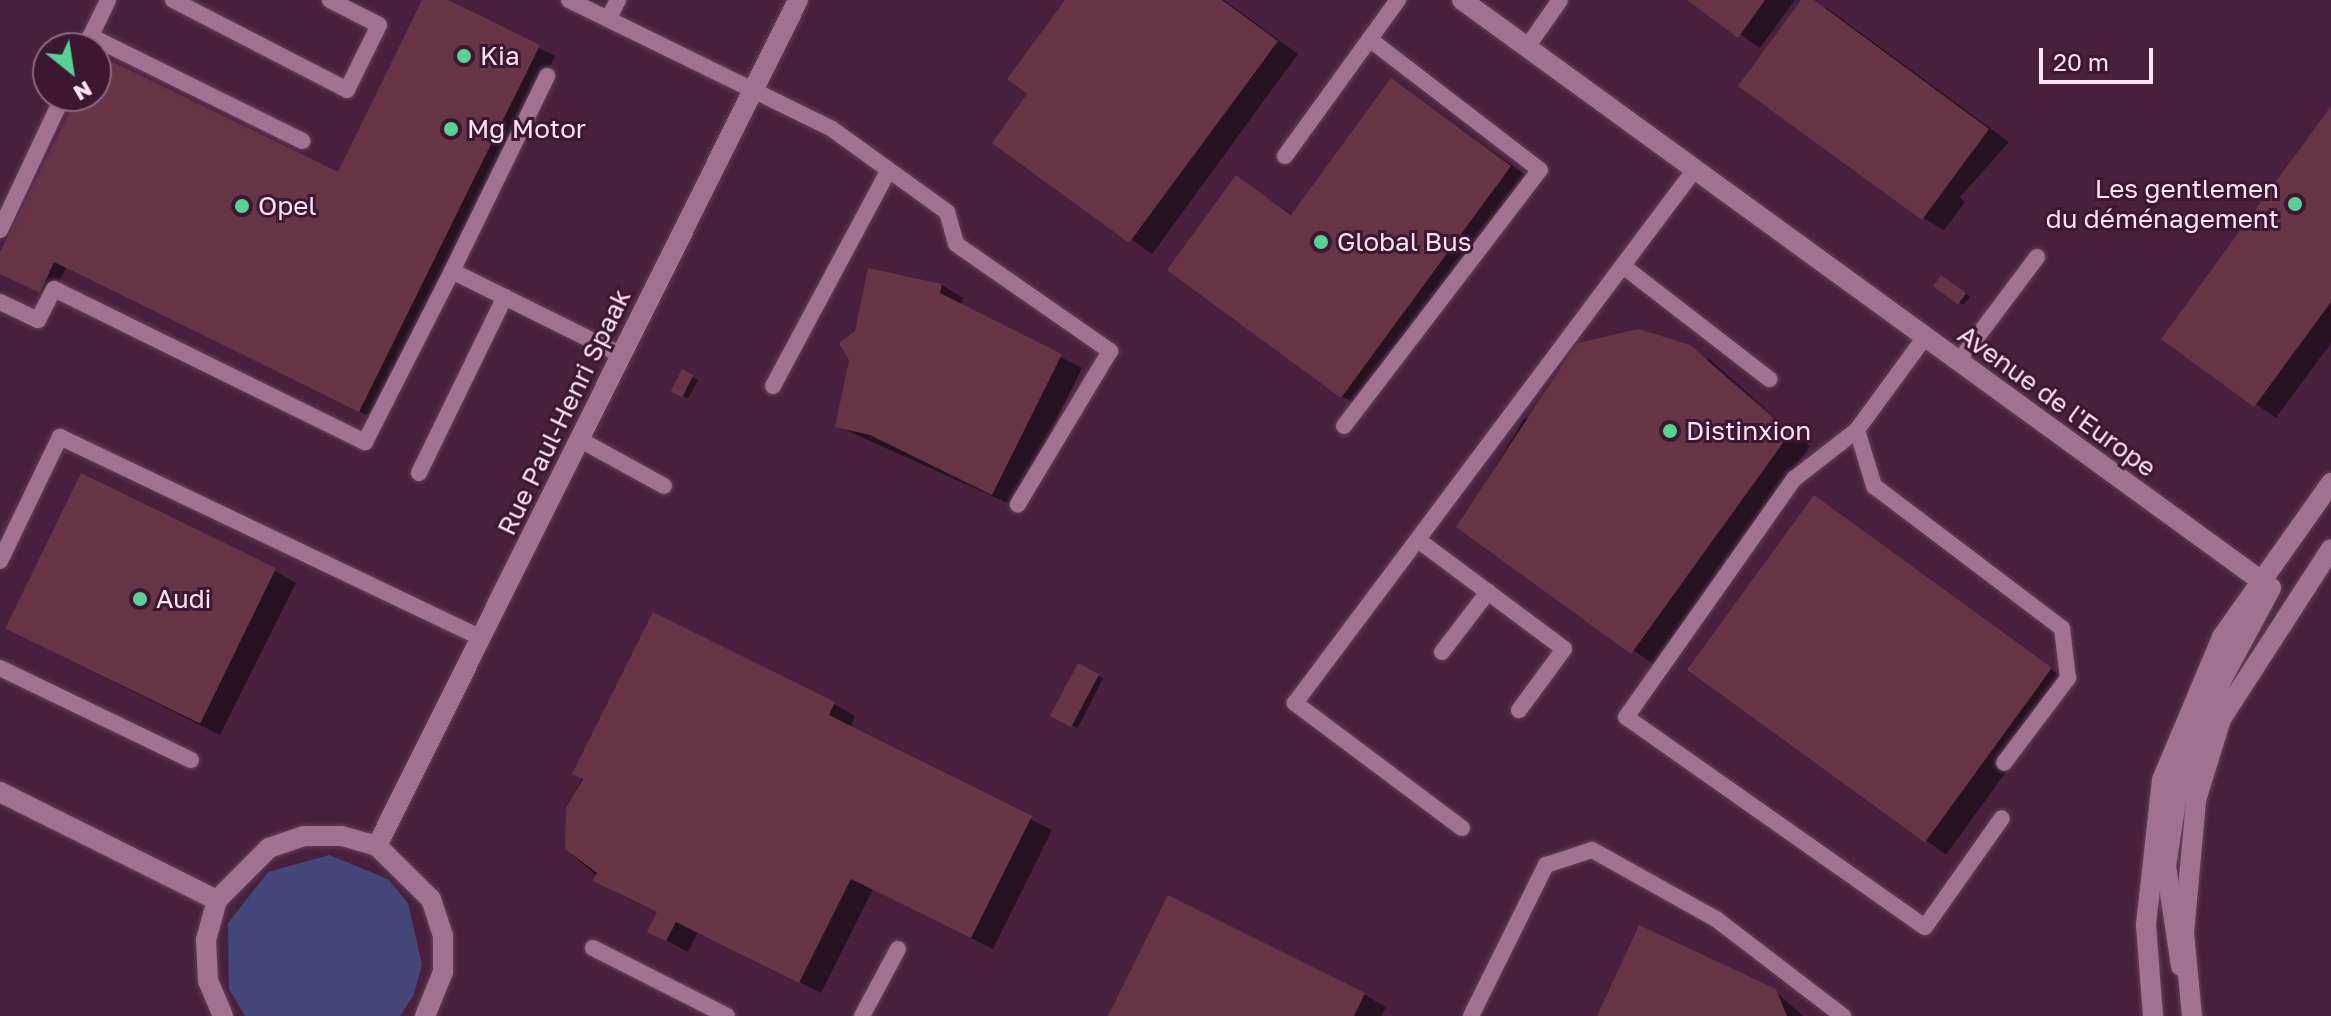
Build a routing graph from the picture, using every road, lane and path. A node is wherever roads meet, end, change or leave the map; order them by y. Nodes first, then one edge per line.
1 (108, 0) edge
2 (173, 0) edge
3 (330, 0) edge
4 (569, 0) edge
5 (618, 0) edge
6 (798, 0) edge
7 (1398, 0) edge
8 (1462, 0) edge
9 (1560, 0) edge
10 (608, 19) junction
11 (93, 32) edge
12 (1369, 39) junction
13 (1527, 47) junction
14 (112, 53) edge
15 (547, 76) dead end
16 (753, 91) junction
17 (55, 112) edge
18 (302, 141) dead end
19 (1285, 156) dead end
20 (1695, 169) junction
21 (889, 170) junction
22 (0, 230) edge
23 (2037, 257) dead end
24 (1623, 266) junction
25 (452, 271) junction
26 (505, 297) junction
27 (0, 302) edge
28 (1925, 337) junction
29 (621, 355) junction
30 (1959, 361) junction
31 (1769, 379) dead end
32 (773, 386) dead end
33 (1344, 426) dead end
34 (1857, 430) junction
35 (579, 439) junction
36 (419, 473) dead end
37 (2331, 483) edge
38 (664, 486) dead end
39 (1018, 504) dead end
40 (1418, 540) junction
41 (2331, 549) edge
42 (0, 561) edge
43 (2259, 579) junction
44 (1488, 592) junction
45 (481, 638) junction
46 (1442, 652) dead end
47 (0, 668) edge
48 (1519, 710) dead end
49 (191, 760) dead end
50 (2004, 763) dead end
51 (0, 792) edge
52 (2002, 818) dead end
53 (1462, 828) dead end
54 (377, 846) junction
55 (217, 900) junction
56 (593, 948) dead end
57 (898, 949) dead end
58 (2190, 1007) edge
59 (435, 1013) edge
60 (223, 1016) edge
61 (727, 1016) edge
62 (862, 1016) edge
63 (1471, 1016) edge
64 (1843, 1016) edge
65 (2153, 1016) edge

1 - 11 lane
2 - 3 lane
4 - 10 lane
5 - 10 lane
6 - 16 street, Rue Paul-Henri Spaak
7 - 12 lane
8 - 13 street, Avenue de l'Europe
9 - 13 lane
10 - 16 lane
12 - 19 lane
12 - 33 lane
13 - 20 street, Avenue de l'Europe
14 - 18 lane
15 - 25 lane
16 - 21 lane
16 - 29 street, Rue Paul-Henri Spaak
17 - 22 lane
20 - 24 lane
20 - 28 street, Avenue de l'Europe
21 - 32 lane
21 - 39 lane
23 - 30 lane
24 - 31 lane
24 - 40 lane
25 - 26 lane
25 - 27 lane
26 - 29 lane
26 - 36 lane
28 - 30 street, Avenue de l'Europe
28 - 34 lane
29 - 35 street, Rue Paul-Henri Spaak
30 - 43 street, Avenue de l'Europe
34 - 50 lane
34 - 52 lane
35 - 38 lane
35 - 45 street, Rue Paul-Henri Spaak
37 - 43 street
40 - 44 lane
40 - 53 lane
41 - 58 street
42 - 45 lane
43 - 58 street
43 - 65 street
44 - 46 lane
44 - 48 lane
45 - 54 street, Rue Paul-Henri Spaak
47 - 49 lane
51 - 55 street
54 - 55 street
54 - 59 street
55 - 60 street
56 - 61 lane
57 - 62 lane
63 - 64 lane

